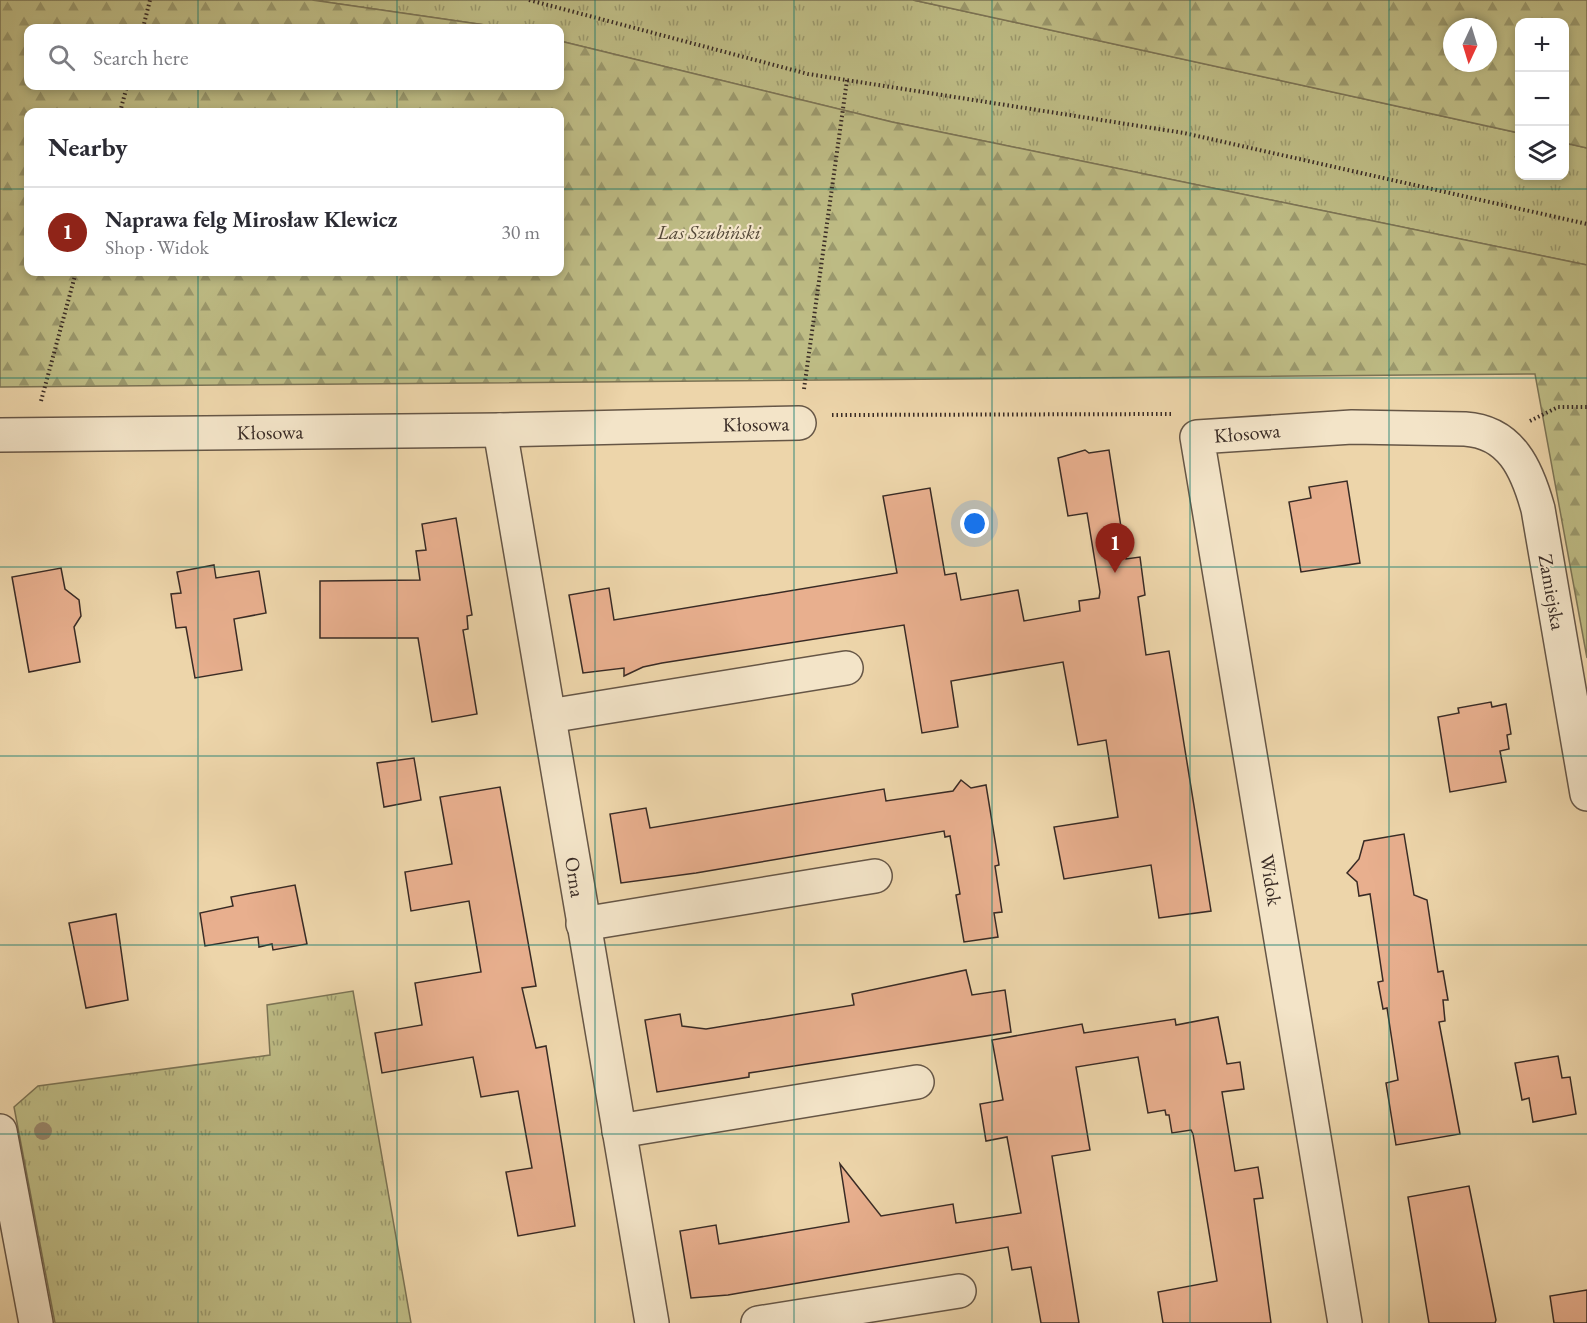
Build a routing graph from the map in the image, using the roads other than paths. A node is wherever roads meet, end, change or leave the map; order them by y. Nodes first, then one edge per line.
1 (799, 423) road end
2 (500, 430) junction
3 (16, 435) edge
4 (1197, 437) joint
5 (1497, 437) joint
6 (846, 668) dead end
7 (549, 716) junction
8 (1587, 794) edge
9 (875, 876) dead end
10 (583, 924) junction
11 (917, 1082) dead end
12 (0, 1131) edge
13 (619, 1131) junction
14 (959, 1292) dead end
15 (36, 1323) edge
16 (652, 1323) edge
17 (758, 1323) edge
18 (1345, 1323) edge

1 - 2 street, Kłosowa
2 - 3 street, Kłosowa
2 - 7 street, Orna
4 - 5 street, Kłosowa
4 - 18 street, Widok
5 - 8 street, Zamiejska
6 - 7 street
7 - 10 street, Orna
9 - 10 street
10 - 13 street, Orna
11 - 13 street
12 - 15 street
13 - 16 street, Orna
14 - 17 street

